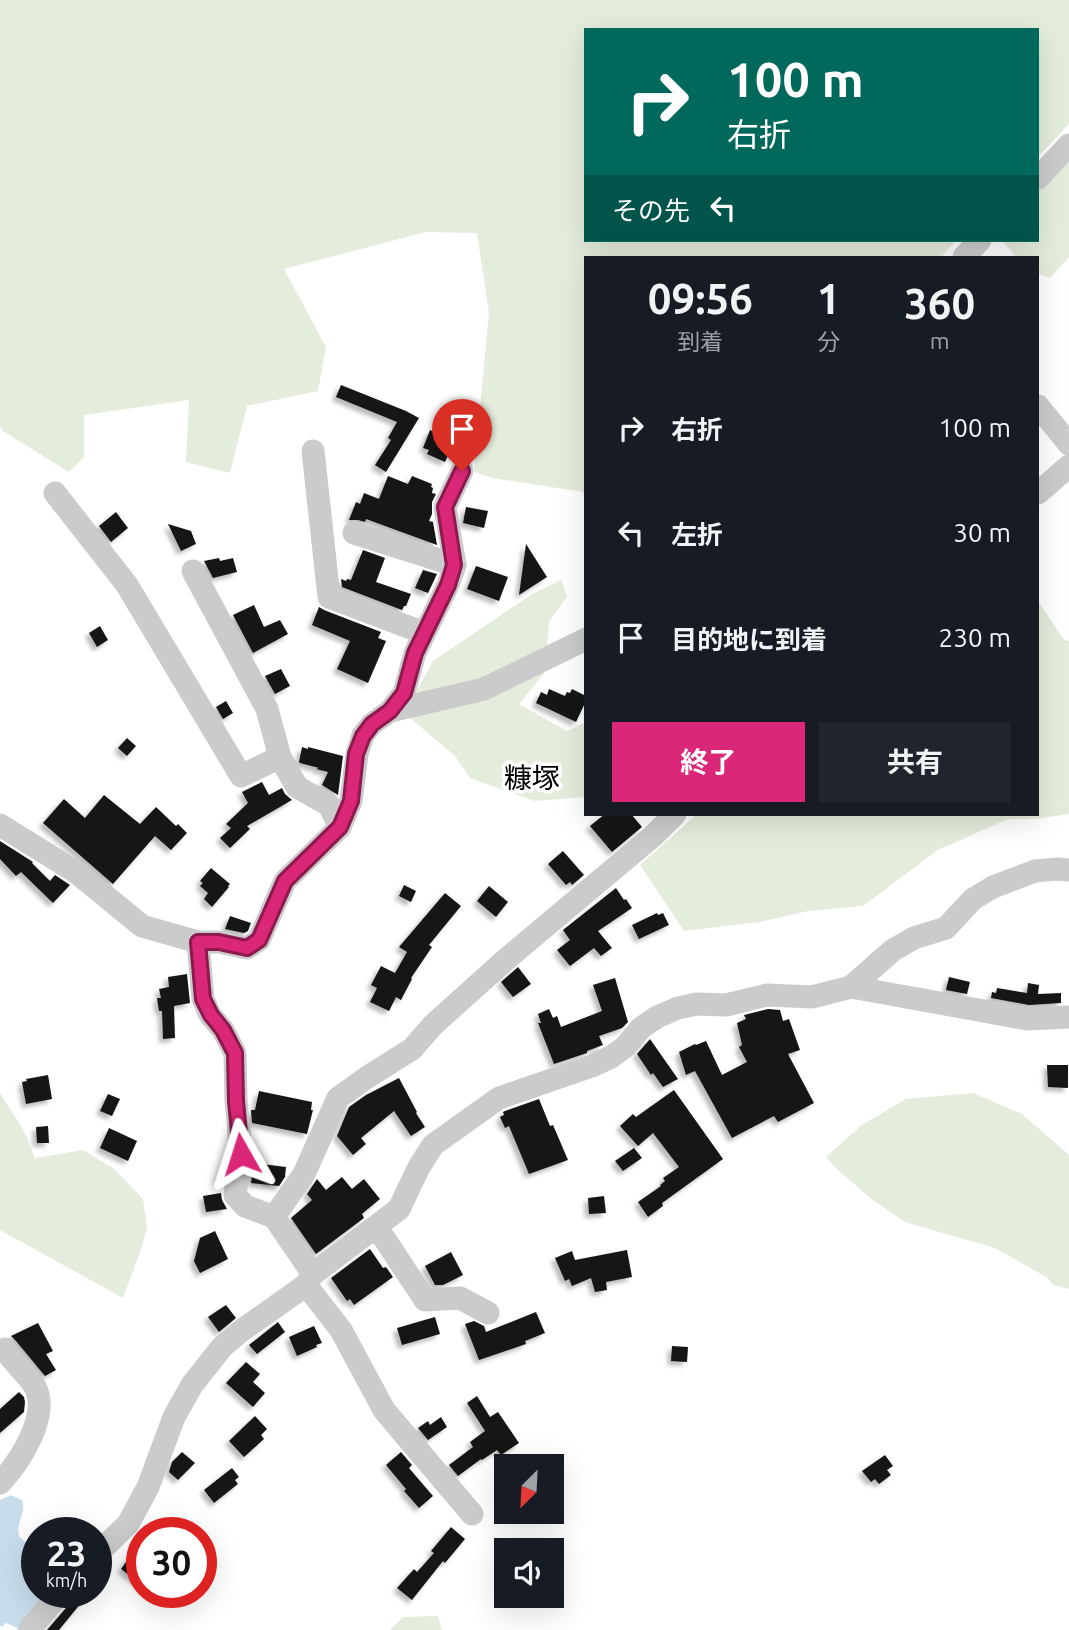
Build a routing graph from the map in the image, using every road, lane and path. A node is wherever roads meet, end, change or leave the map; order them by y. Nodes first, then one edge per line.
1 (1069, 145) edge
2 (1039, 177) edge
3 (978, 242) edge
4 (965, 256) edge
5 (1039, 407) edge
6 (1069, 444) edge
7 (313, 451) dead end
8 (1069, 466) edge
9 (462, 471) dead end
10 (1039, 492) edge
11 (55, 493) dead end
12 (354, 533) dead end
13 (454, 565) junction
14 (193, 571) dead end
15 (424, 634) junction
16 (584, 640) edge
17 (390, 711) junction
18 (281, 757) junction
19 (673, 816) edge
20 (0, 825) edge
21 (340, 827) junction
22 (1069, 870) edge
23 (198, 942) junction
24 (851, 987) junction
25 (1069, 1017) edge
26 (274, 1217) junction
27 (374, 1228) junction
28 (310, 1279) junction
29 (488, 1313) dead end
30 (5, 1349) dead end
31 (0, 1483) edge
32 (472, 1514) dead end
33 (112, 1540) edge
34 (48, 1608) edge
35 (29, 1630) edge

1 - 2 street
3 - 4 street
5 - 6 street
7 - 15 street
8 - 10 street
9 - 13 street
11 - 18 street
12 - 13 street
13 - 15 street
14 - 18 street
15 - 17 street
16 - 17 street
17 - 21 street
18 - 21 street
19 - 26 street
20 - 23 street
21 - 23 street
22 - 24 street
23 - 26 street
24 - 25 street
24 - 27 street
26 - 28 street
27 - 28 street
27 - 29 street
28 - 32 street
28 - 33 street
30 - 31 street
34 - 35 street

